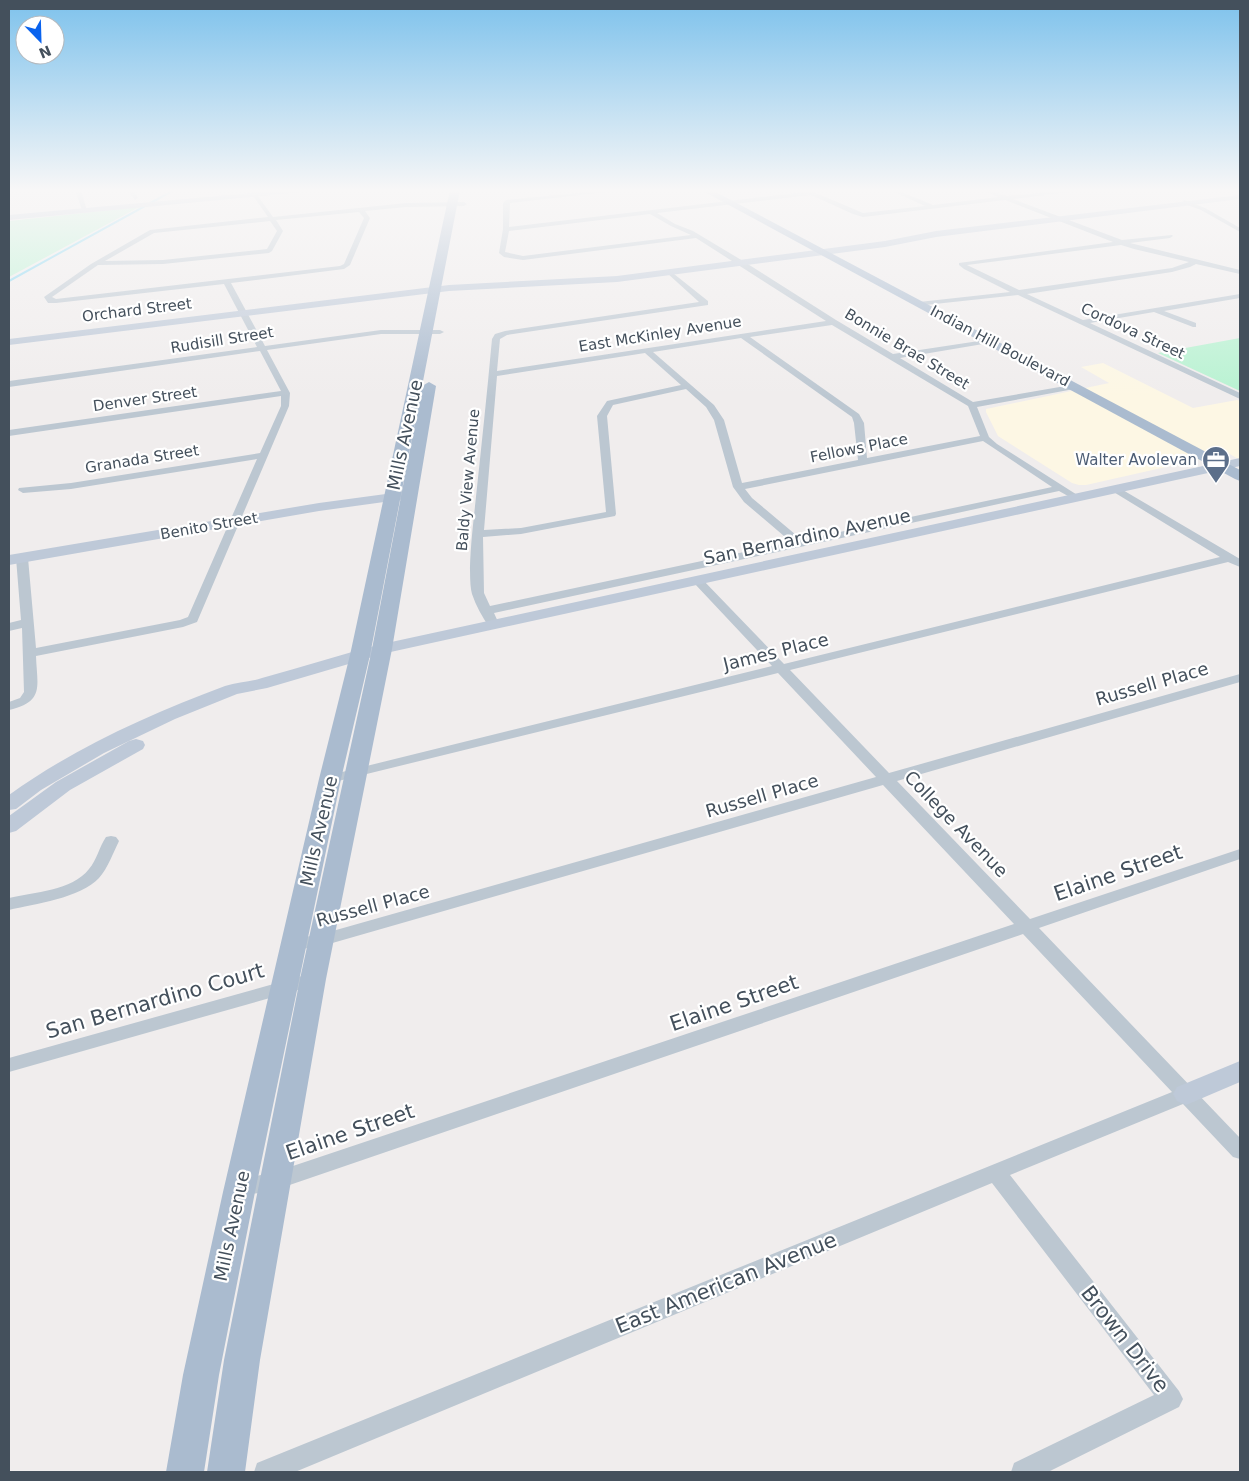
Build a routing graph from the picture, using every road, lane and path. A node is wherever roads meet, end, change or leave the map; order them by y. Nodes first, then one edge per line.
1 (105, 259) edge
2 (191, 259) edge
3 (349, 259) edge
4 (449, 259) edge
5 (736, 259) edge
6 (762, 259) edge
7 (837, 259) edge
8 (998, 259) edge
9 (1187, 259) edge
10 (1196, 261) junction
11 (741, 262) junction
12 (98, 263) junction
13 (669, 272) junction
14 (1240, 272) edge
15 (227, 282) junction
16 (445, 286) junction
17 (1020, 293) junction
18 (1240, 296) edge
19 (1229, 297) junction
20 (446, 302) dead end
21 (1240, 302) edge
22 (919, 304) junction
23 (1155, 310) junction
24 (243, 312) junction
25 (833, 322) junction
26 (1082, 322) junction
27 (1193, 325) dead end
28 (436, 329) junction
29 (743, 336) junction
30 (989, 341) junction
31 (9, 342) edge
32 (262, 348) junction
33 (646, 350) junction
34 (892, 357) junction
35 (492, 374) junction
36 (9, 384) edge
37 (689, 386) junction
38 (1074, 386) junction
39 (286, 393) junction
40 (1240, 396) edge
41 (972, 405) junction
42 (9, 433) edge
43 (986, 438) junction
44 (265, 455) junction
45 (863, 462) junction
46 (1240, 462) edge
47 (1222, 466) junction
48 (1240, 476) edge
49 (738, 487) junction
50 (1061, 488) junction
51 (1116, 489) junction
52 (23, 490) dead end
53 (400, 496) junction
54 (1077, 498) junction
55 (237, 521) junction
56 (478, 534) junction
57 (800, 544) junction
58 (15, 559) edge
59 (1235, 561) edge
60 (698, 581) junction
61 (489, 617) junction
62 (26, 623) junction
63 (9, 627) edge
64 (382, 649) junction
65 (30, 653) junction
66 (360, 655) junction
67 (781, 669) junction
68 (1240, 678) edge
69 (261, 684) junction
70 (9, 706) edge
71 (355, 774) junction
72 (330, 778) junction
73 (887, 780) junction
74 (9, 804) edge
75 (9, 826) edge
76 (111, 841) dead end
77 (1240, 854) edge
78 (9, 904) edge
79 (1028, 928) junction
80 (322, 940) junction
81 (294, 944) junction
82 (313, 979) junction
83 (283, 988) junction
84 (9, 1065) edge
85 (1240, 1071) edge
86 (1186, 1094) junction
87 (1240, 1151) edge
88 (996, 1172) junction
89 (275, 1182) junction
90 (241, 1187) junction
91 (185, 1472) edge
92 (226, 1472) edge
93 (266, 1472) edge
94 (1023, 1472) edge

1 - 12 street
2 - 12 street
3 - 15 street
4 - 16 main road, Mills Avenue
5 - 11 street, Bonnie Brae Street
6 - 11 street, Orchard Street
7 - 22 main road, Indian Hill Boulevard
8 - 17 street, Cordova Street
9 - 10 street
10 - 14 street
10 - 17 street
11 - 13 street, Orchard Street
11 - 25 street, Bonnie Brae Street
12 - 15 street
13 - 16 street, Orchard Street
13 - 35 street, Baldy View Avenue
15 - 24 street
16 - 20 main road, Mills Avenue
16 - 24 street, Orchard Street
16 - 28 main road, Mills Avenue
17 - 22 street
17 - 26 street, Cordova Street
18 - 19 street
19 - 21 street
19 - 23 street
22 - 30 main road, Indian Hill Boulevard
23 - 26 street
23 - 27 street
24 - 31 street, Orchard Street
24 - 32 street
25 - 29 street, East McKinley Avenue
25 - 34 street, Bonnie Brae Street
26 - 40 street, Cordova Street
28 - 32 street, Rudisill Street
28 - 53 main road, Mills Avenue
28 - 53 main road, Mills Avenue
29 - 33 street, East McKinley Avenue
29 - 45 street
30 - 34 street
30 - 38 main road, Indian Hill Boulevard
32 - 36 street, Rudisill Street
32 - 39 street
33 - 35 street, East McKinley Avenue
33 - 37 street
34 - 41 street, Bonnie Brae Street
35 - 56 street, Baldy View Avenue
37 - 49 street
37 - 56 street
38 - 41 street
38 - 47 main road, Indian Hill Boulevard
39 - 42 street, Denver Street
39 - 44 street
41 - 43 street, Bonnie Brae Street
43 - 45 street, Fellows Place
43 - 50 street, Bonnie Brae Street
44 - 52 street, Granada Street
44 - 55 street
45 - 49 street, Fellows Place
46 - 47 street, San Bernardino Avenue
47 - 48 main road, Indian Hill Boulevard
47 - 51 street, San Bernardino Avenue
49 - 57 street
50 - 54 street, Bonnie Brae Street
50 - 57 street
51 - 54 main road, San Bernardino Avenue
51 - 59 street
53 - 55 street, Benito Street
53 - 64 main road, Mills Avenue
53 - 66 main road, Mills Avenue
54 - 60 main road, San Bernardino Avenue
55 - 58 street, Benito Street
55 - 65 street
56 - 61 street, Baldy View Avenue
57 - 61 street
58 - 62 street
59 - 67 street, James Place
60 - 61 main road, San Bernardino Avenue
60 - 67 street, College Avenue
61 - 64 street, San Bernardino Avenue
62 - 63 street
62 - 65 street
64 - 66 street, San Bernardino Avenue
64 - 71 main road, Mills Avenue
65 - 70 street
66 - 69 street, San Bernardino Avenue
66 - 72 main road, Mills Avenue
67 - 71 street, James Place
67 - 73 street, College Avenue
68 - 73 street, Russell Place
69 - 74 street
69 - 75 street
71 - 72 street, James Place
71 - 80 main road, Mills Avenue
72 - 81 main road, Mills Avenue
73 - 79 street, College Avenue
73 - 80 street, Russell Place
76 - 78 street
77 - 79 street, Elaine Street
79 - 86 street, College Avenue
79 - 89 street, Elaine Street
80 - 81 street, Russell Place
80 - 82 main road, Mills Avenue
81 - 83 main road, Mills Avenue
82 - 83 street, San Bernardino Court
82 - 89 main road, Mills Avenue
83 - 84 street, San Bernardino Court
83 - 90 main road, Mills Avenue
85 - 86 street
86 - 87 street, College Avenue
86 - 88 street, East American Avenue
88 - 93 street, East American Avenue
88 - 94 street, Brown Drive
89 - 90 street, Elaine Street
89 - 92 main road, Mills Avenue
90 - 91 main road, Mills Avenue

